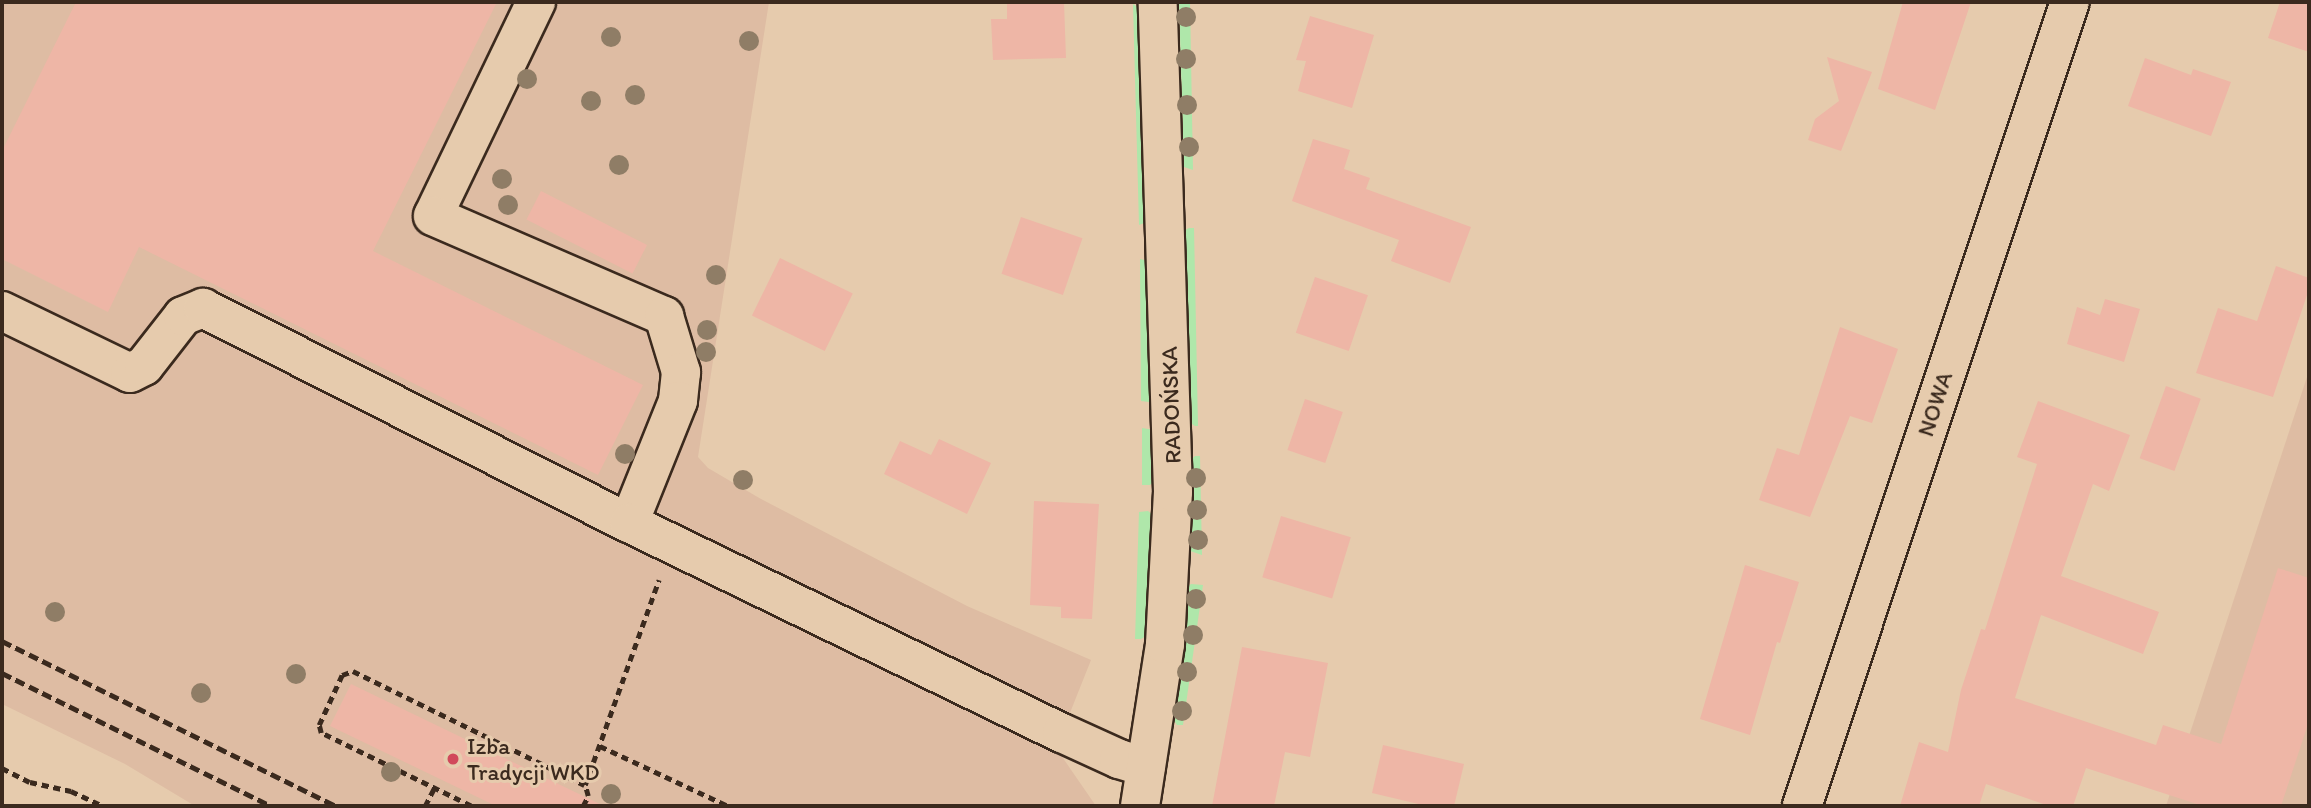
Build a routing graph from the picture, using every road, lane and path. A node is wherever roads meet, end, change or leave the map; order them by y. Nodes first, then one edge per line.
1 (536, 2) edge
2 (1158, 2) edge
3 (2070, 2) edge
4 (2, 311) edge
5 (629, 523) junction
6 (674, 544) junction
7 (600, 746) junction
8 (1146, 767) junction
9 (2, 768) edge
10 (585, 785) junction
11 (434, 788) junction
12 (103, 806) edge
13 (425, 806) edge
14 (471, 806) edge
15 (583, 806) edge
16 (726, 806) edge
17 (1140, 806) edge
18 (1802, 806) edge

1 - 5 street
2 - 8 street, RADOŃSKA
3 - 18 street, NOWA
4 - 5 street
5 - 6 street
6 - 7 path
6 - 8 street
7 - 10 path
7 - 16 path
8 - 17 street, RADOŃSKA
9 - 12 path
10 - 11 path
10 - 15 path
11 - 13 path
11 - 14 path

